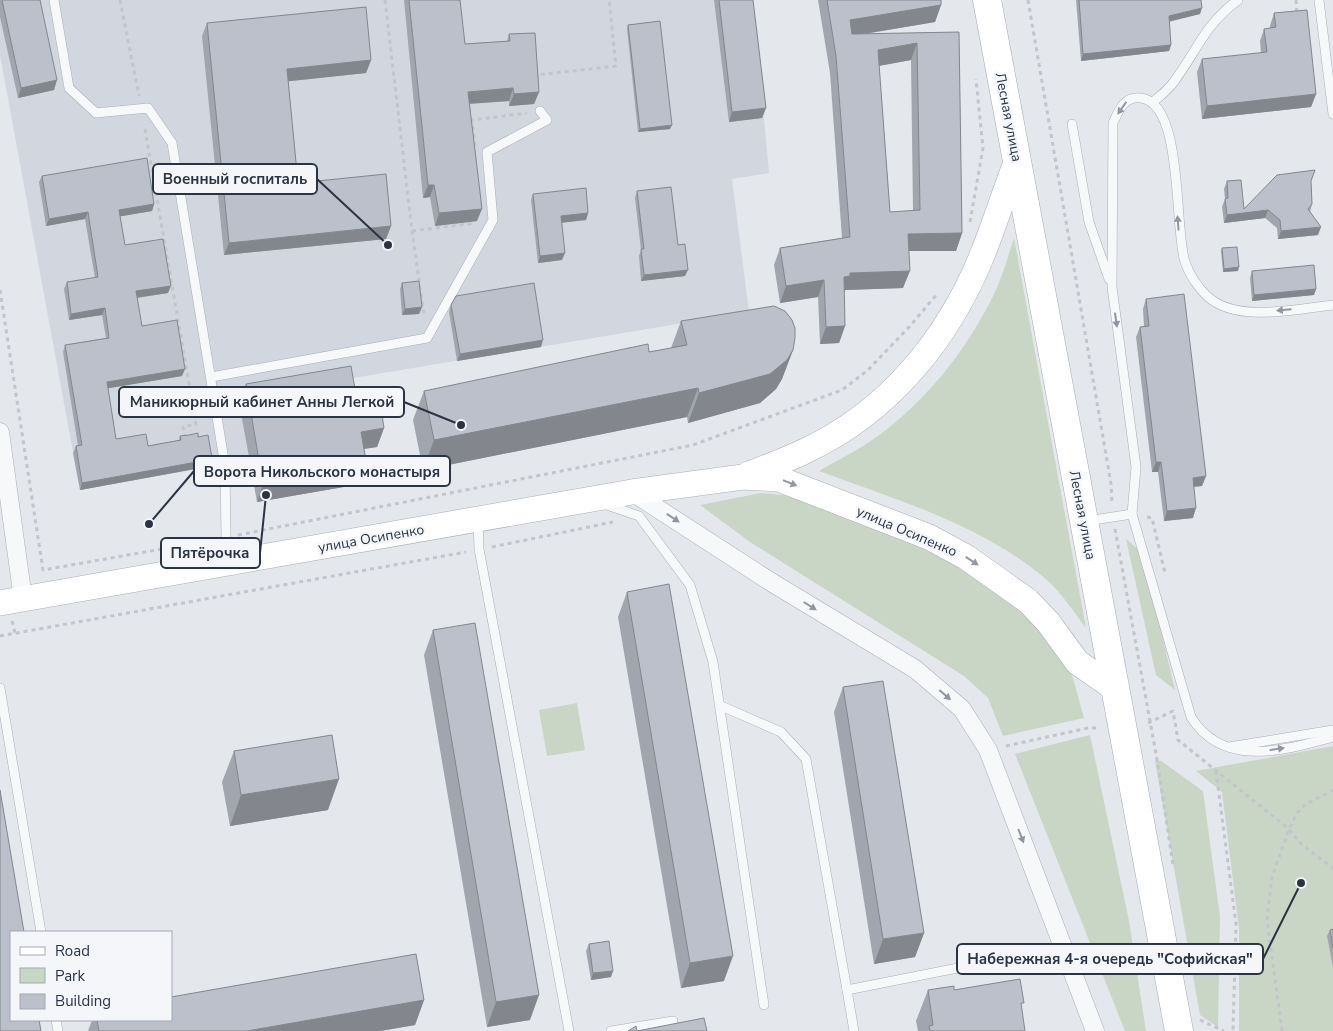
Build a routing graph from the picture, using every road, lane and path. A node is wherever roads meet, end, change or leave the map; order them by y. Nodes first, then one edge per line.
1 (54, 0) edge
2 (120, 0) edge
3 (385, 0) edge
4 (986, 0) edge
5 (1028, 0) edge
6 (1238, 0) edge
7 (1296, 0) edge
8 (1319, 0) edge
9 (1298, 23) edge
10 (976, 77) dead end
11 (1153, 102) junction
12 (141, 109) junction
13 (540, 111) dead end
14 (1333, 114) edge
15 (1072, 124) dead end
16 (1017, 160) junction
17 (969, 227) dead end
18 (1112, 287) junction
19 (0, 290) edge
20 (940, 290) dead end
21 (1333, 305) edge
22 (427, 338) junction
23 (211, 377) junction
24 (0, 432) edge
25 (186, 442) edge
26 (743, 477) junction
27 (632, 492) junction
28 (590, 499) junction
29 (1132, 514) junction
30 (639, 516) junction
31 (1113, 517) junction
32 (478, 519) junction
33 (1084, 522) junction
34 (226, 538) junction
35 (479, 549) junction
36 (240, 561) junction
37 (1166, 577) dead end
38 (11, 601) edge
39 (0, 636) edge
40 (0, 688) edge
41 (1114, 688) junction
42 (719, 705) junction
43 (1173, 711) dead end
44 (1088, 728) dead end
45 (1333, 730) edge
46 (1333, 738) edge
47 (1010, 745) dead end
48 (1229, 747) junction
49 (1216, 771) junction
50 (1333, 790) edge
51 (1289, 829) junction
52 (1333, 868) edge
53 (1174, 872) dead end
54 (41, 931) edge
55 (1069, 960) junction
56 (847, 990) junction
57 (764, 1005) dead end
58 (673, 1021) dead end
59 (1187, 1025) edge
60 (569, 1031) edge
61 (611, 1031) edge
62 (854, 1031) edge
63 (1095, 1031) edge
64 (1224, 1031) edge
65 (1232, 1031) edge
66 (1282, 1031) edge

1 - 12 lane
2 - 12 path
3 - 22 path
4 - 16 main road, Лесная улица
5 - 31 path
6 - 11 lane
7 - 9 path
8 - 14 lane
10 - 17 path
11 -> 18 lane
21 -> 11 lane
12 - 23 lane
12 - 25 path
13 - 22 lane
15 - 18 lane
16 - 26 main road, улица Осипенко
16 - 33 main road, Лесная улица
18 -> 29 lane
19 - 34 path
20 - 34 path
22 - 23 lane
23 - 34 lane
24 - 38 street
26 - 27 main road, улица Осипенко
26 -> 41 main road, улица Осипенко
27 - 28 main road, улица Осипенко
27 -> 55 street
28 - 30 lane
28 - 32 main road, улица Осипенко
29 - 31 lane
29 - 37 path
29 - 48 lane
30 - 35 path
30 - 42 lane
31 - 33 lane
31 - 53 path
32 - 35 lane
32 - 36 main road, улица Осипенко
33 - 41 main road, Лесная улица
34 - 36 lane
35 - 39 path
35 - 60 lane
36 - 38 main road, улица Осипенко
40 - 54 lane
41 - 59 main road, Лесная улица
42 - 56 lane
42 - 57 lane
43 - 49 path
44 - 47 path
45 - 48 lane
48 -> 46 lane
49 - 51 path
49 - 65 path
50 - 51 path
51 - 52 path
51 - 66 path
55 - 56 lane
55 - 63 street
56 - 62 lane
58 - 61 lane
59 - 64 path

